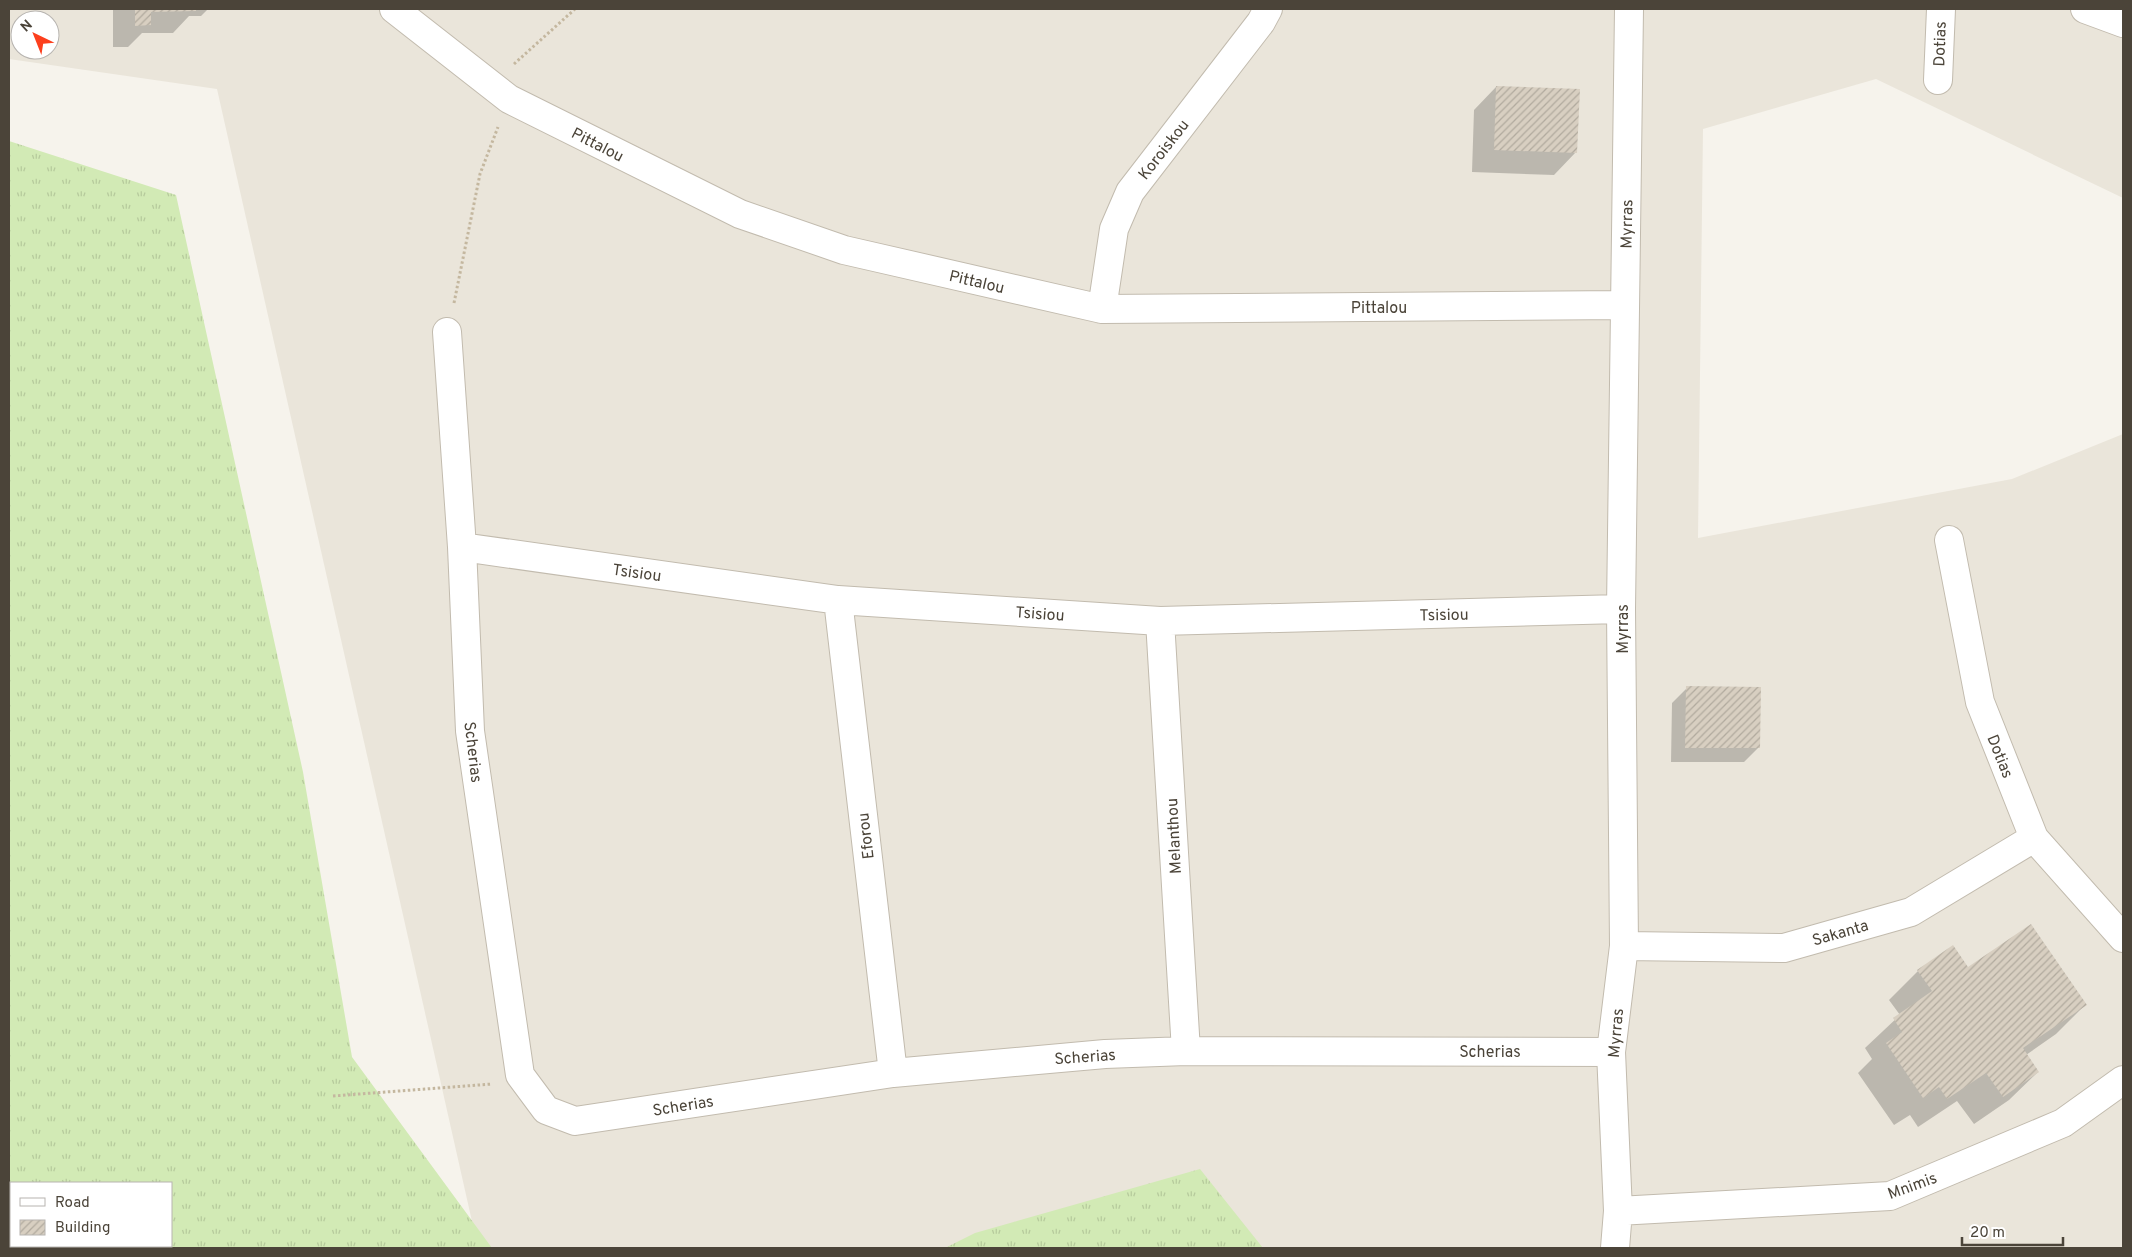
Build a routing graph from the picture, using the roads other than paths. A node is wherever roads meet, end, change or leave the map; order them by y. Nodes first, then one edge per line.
1 (394, 9) edge
2 (1268, 9) edge
3 (1629, 9) edge
4 (1941, 9) edge
5 (2085, 9) edge
6 (2123, 23) edge
7 (1938, 80) dead end
8 (1624, 305) junction
9 (1102, 309) junction
10 (448, 332) road end
11 (1949, 540) dead end
12 (462, 546) junction
13 (838, 600) junction
14 (1622, 610) junction
15 (1160, 621) junction
16 (2034, 838) junction
17 (2123, 938) edge
18 (1624, 946) junction
19 (1186, 1051) junction
20 (1611, 1052) junction
21 (893, 1073) junction
22 (2123, 1080) edge
23 (1618, 1211) junction
24 (1616, 1248) edge

1 - 9 street, Pittalou
2 - 9 street, Koroiskou
3 - 8 street, Myrras
4 - 7 street, Dotias
5 - 6 street
8 - 9 street, Pittalou
8 - 14 street, Myrras
10 - 12 street, Scherias
11 - 16 street, Dotias
12 - 13 street, Tsisiou
12 - 21 street, Scherias
13 - 15 street, Tsisiou
13 - 21 street, Eforou
14 - 15 street, Tsisiou
14 - 18 street, Myrras
15 - 19 street, Melanthou
16 - 17 street, Dotias
16 - 18 street, Sakanta
18 - 20 street, Myrras
19 - 20 street, Scherias
19 - 21 street, Scherias
20 - 23 street, Myrras
22 - 23 street, Mnimis
23 - 24 street, Myrras

